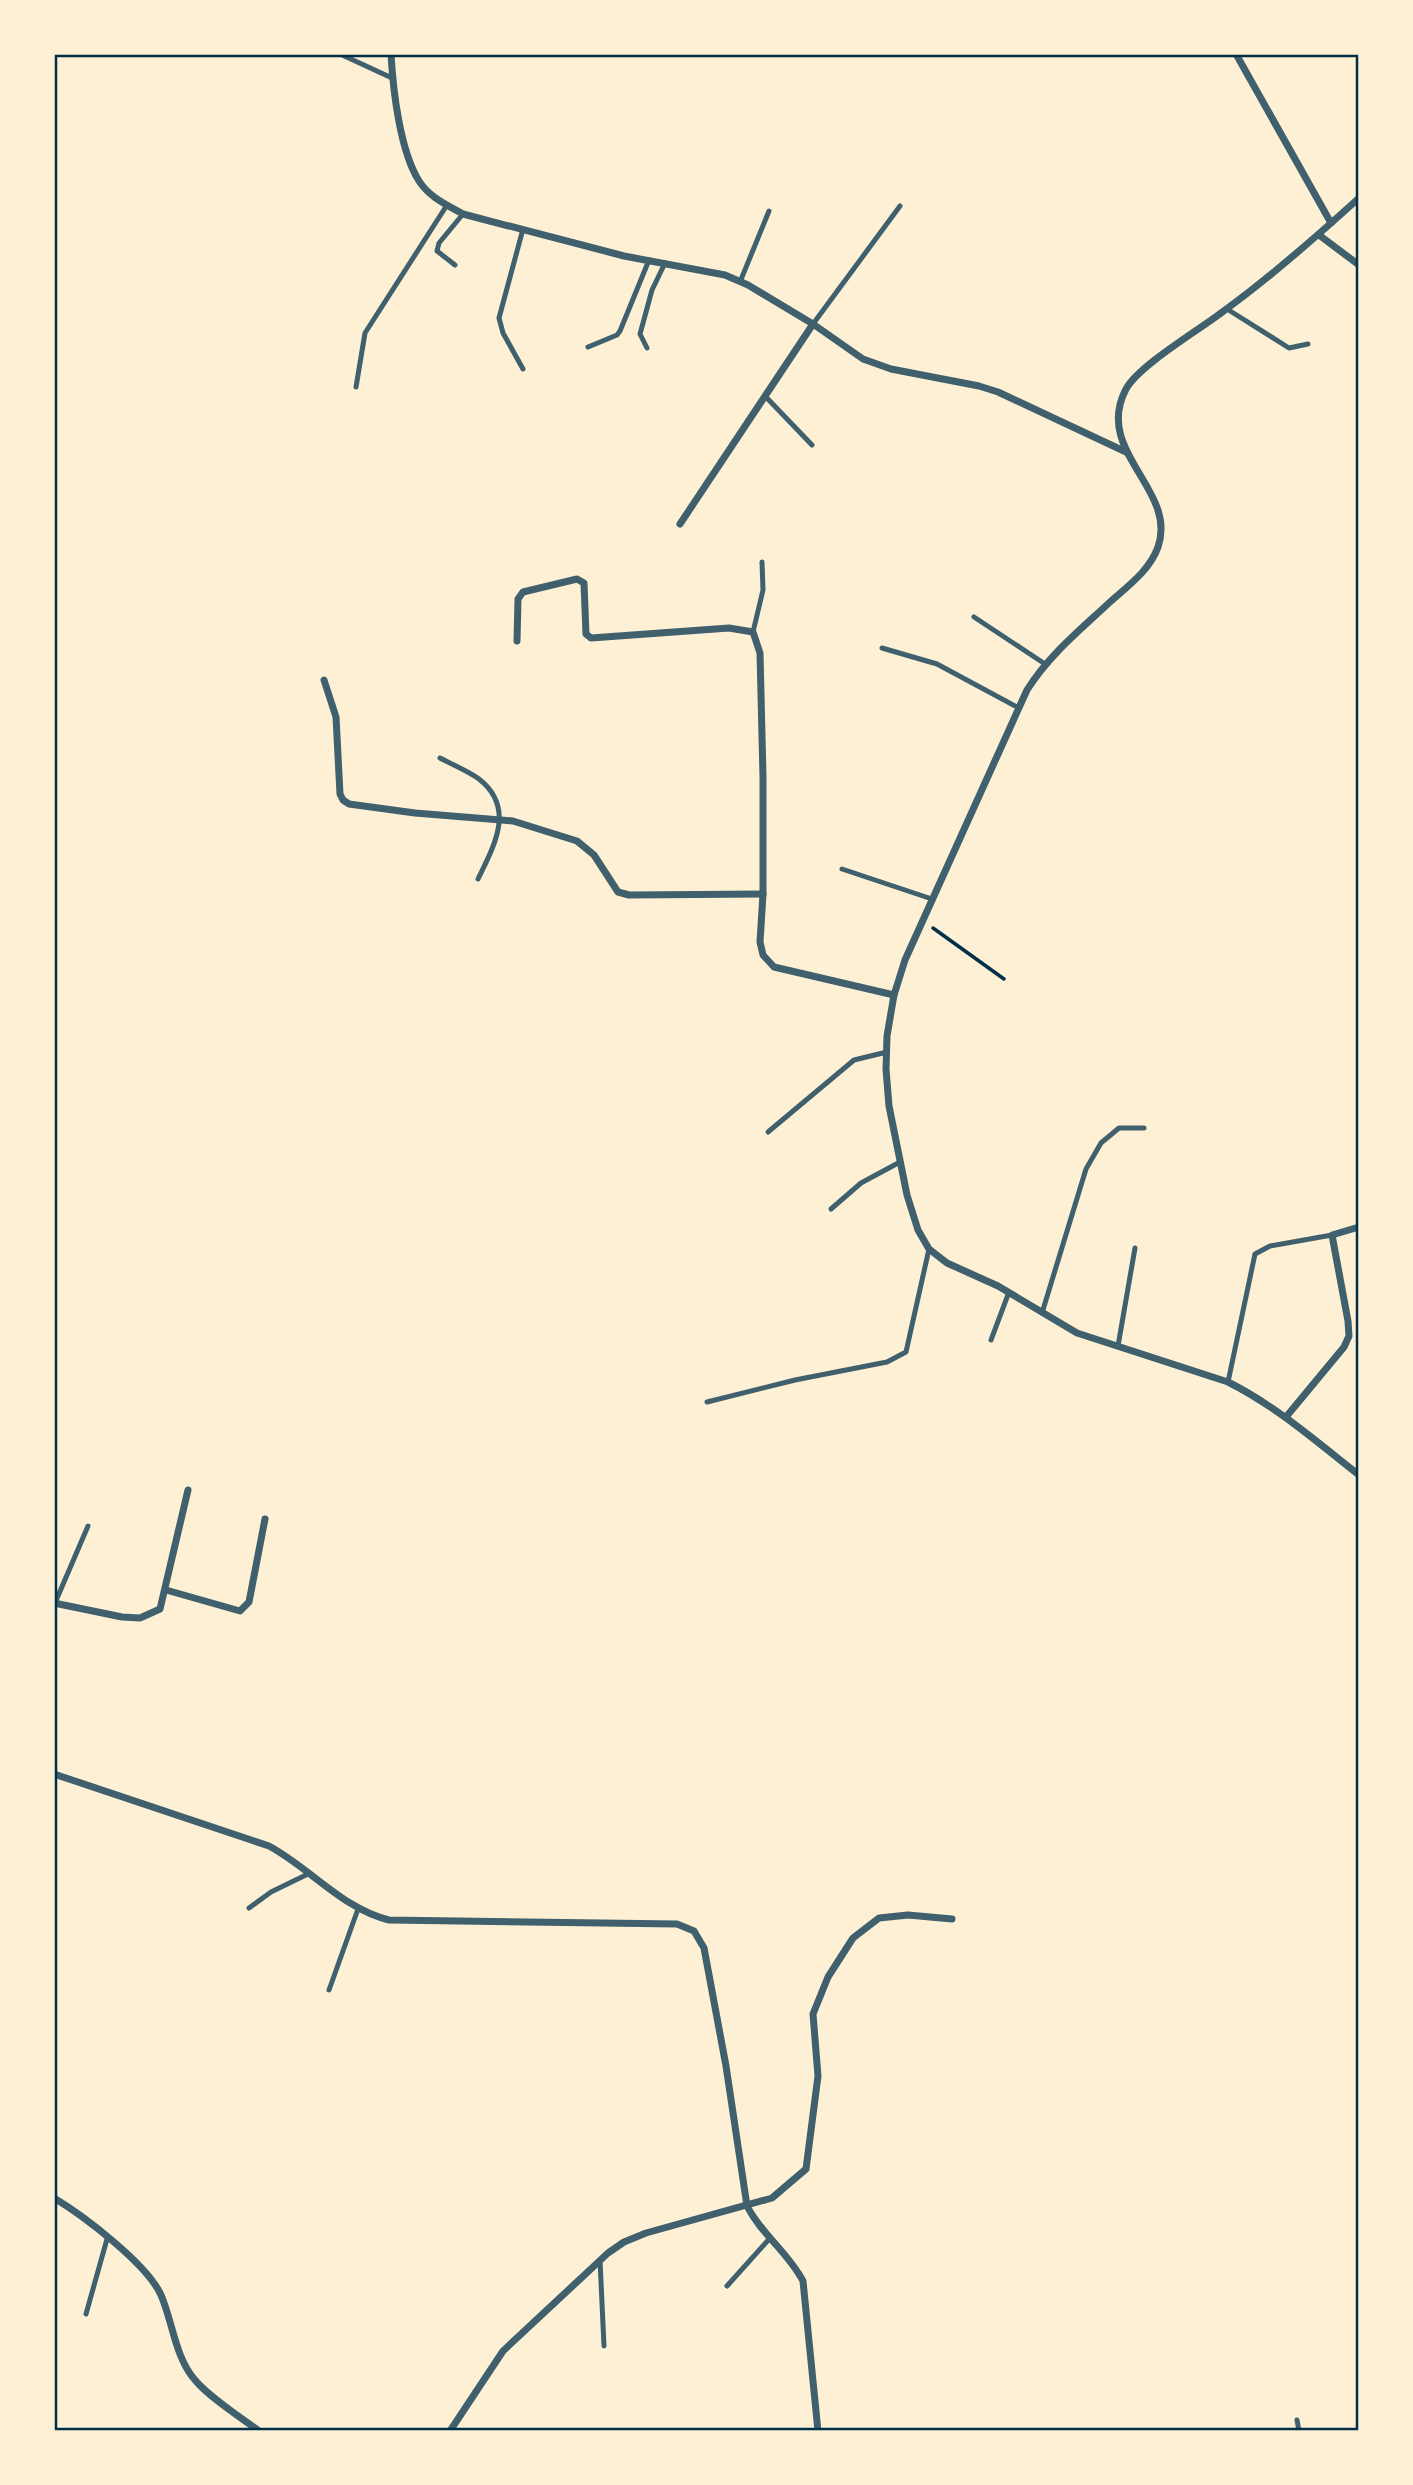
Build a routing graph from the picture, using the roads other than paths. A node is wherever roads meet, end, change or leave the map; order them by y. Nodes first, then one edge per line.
1 (341, 54) edge
2 (391, 54) edge
3 (1236, 54) edge
4 (392, 78) junction
5 (1359, 198) edge
6 (447, 205) junction
7 (900, 206) dead end
8 (769, 211) dead end
9 (463, 214) junction
10 (1331, 223) junction
11 (523, 229) junction
12 (1319, 235) junction
13 (649, 260) junction
14 (665, 263) junction
15 (454, 265) dead end
16 (1359, 265) edge
17 (740, 282) junction
18 (1227, 309) junction
19 (813, 324) junction
20 (1308, 344) dead end
21 (588, 347) dead end
22 (647, 348) dead end
23 (523, 369) dead end
24 (356, 387) dead end
25 (765, 396) junction
26 (812, 445) dead end
27 (1126, 452) junction
28 (680, 524) dead end
29 (762, 562) dead end
30 (974, 617) dead end
31 (753, 632) junction
32 (517, 641) dead end
33 (882, 648) dead end
34 (1045, 664) junction
35 (324, 680) dead end
36 (1019, 708) junction
37 (440, 758) dead end
38 (500, 819) junction
39 (842, 869) dead end
40 (478, 879) dead end
41 (763, 894) junction
42 (933, 899) junction
43 (894, 995) junction
44 (887, 1052) junction
45 (1144, 1128) dead end
46 (768, 1132) dead end
47 (900, 1162) junction
48 (831, 1209) dead end
49 (1359, 1227) edge
50 (1332, 1235) junction
51 (1135, 1248) dead end
52 (929, 1249) junction
53 (1009, 1292) junction
54 (1042, 1313) junction
55 (991, 1340) dead end
56 (1118, 1346) junction
57 (1228, 1382) junction
58 (707, 1402) dead end
59 (1286, 1417) junction
60 (1359, 1475) edge
61 (188, 1490) dead end
62 (265, 1520) dead end
63 (88, 1526) dead end
64 (166, 1590) junction
65 (55, 1603) edge
66 (54, 1774) edge
67 (310, 1873) junction
68 (249, 1908) dead end
69 (358, 1909) junction
70 (952, 1919) dead end
71 (329, 1990) dead end
72 (54, 2197) edge
73 (747, 2206) junction
74 (770, 2238) junction
75 (107, 2239) junction
76 (600, 2260) junction
77 (727, 2286) dead end
78 (86, 2314) dead end
79 (604, 2346) dead end
80 (1297, 2420) dead end
81 (258, 2431) edge
82 (450, 2431) edge
83 (818, 2431) edge
84 (1299, 2431) edge

1 - 4 lane
2 - 4 street
3 - 10 street
4 - 6 street
5 - 10 street
6 - 9 street
6 - 24 lane
7 - 19 lane
8 - 17 lane
9 - 11 street
9 - 15 lane
10 - 12 street
11 - 13 street
11 - 23 lane
12 - 16 street
12 - 18 street
13 - 14 street
13 - 21 lane
14 - 17 street
14 - 22 lane
17 - 19 street
18 - 20 lane
18 - 27 street
19 - 25 street
19 - 27 street
25 - 26 lane
25 - 28 street
27 - 34 street
29 - 31 lane
30 - 34 lane
31 - 32 street
31 - 41 street
33 - 36 lane
34 - 36 street
35 - 38 street
36 - 42 street
37 - 38 lane
38 - 40 lane
38 - 41 street
39 - 42 lane
41 - 43 street
42 - 43 street
43 - 44 street
44 - 46 lane
44 - 47 street
45 - 54 lane
47 - 48 lane
47 - 52 street
49 - 50 street
50 - 57 lane
50 - 59 street
51 - 56 lane
52 - 53 street
52 - 58 lane
53 - 54 street
53 - 55 lane
54 - 56 street
56 - 57 street
57 - 59 street
59 - 60 street
61 - 64 street
62 - 64 street
63 - 65 lane
64 - 65 street
66 - 67 street
67 - 68 lane
67 - 69 street
69 - 71 lane
69 - 73 street
70 - 73 street
72 - 75 street
73 - 74 street
73 - 76 street
74 - 77 lane
74 - 83 street
75 - 78 lane
75 - 81 street
76 - 79 lane
76 - 82 street
80 - 84 lane

